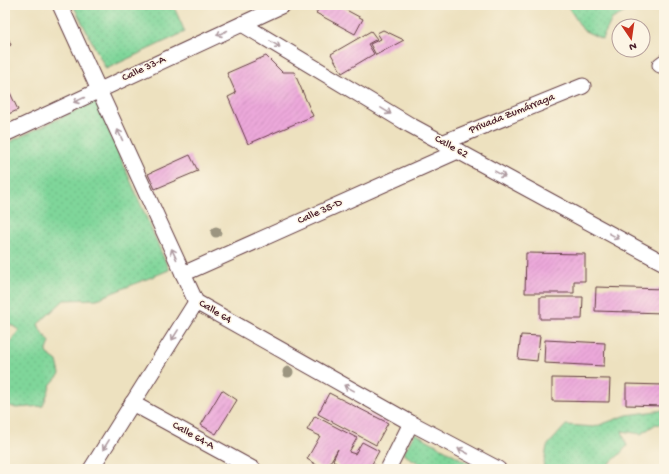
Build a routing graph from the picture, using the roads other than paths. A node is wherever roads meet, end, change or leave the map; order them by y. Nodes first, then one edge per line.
1 (60, 5) edge
2 (283, 5) edge
3 (242, 24) junction
4 (583, 86) dead end
5 (99, 90) junction
6 (5, 134) edge
7 (442, 143) junction
8 (458, 151) junction
9 (664, 263) edge
10 (183, 274) junction
11 (196, 302) junction
12 (132, 403) junction
13 (411, 423) junction
14 (91, 469) edge
15 (253, 469) edge
16 (388, 469) edge
17 (498, 469) edge

1 - 5 street, Calle 64
2 - 3 street, Calle 33-A
3 -> 5 street, Calle 33-A
3 -> 7 street, Calle 62
4 - 7 street, Privada Zumárraga
5 -> 6 street, Calle 33-A
10 -> 5 street, Calle 64
7 - 8 street, Calle 62
8 -> 9 street, Calle 62
8 - 10 street, Calle 35-D
10 - 11 street, Calle 64
11 -> 12 street
13 -> 11 street, Calle 64
12 -> 14 street
12 - 15 street, Calle 64-A
13 - 16 street
17 -> 13 street, Calle 64

